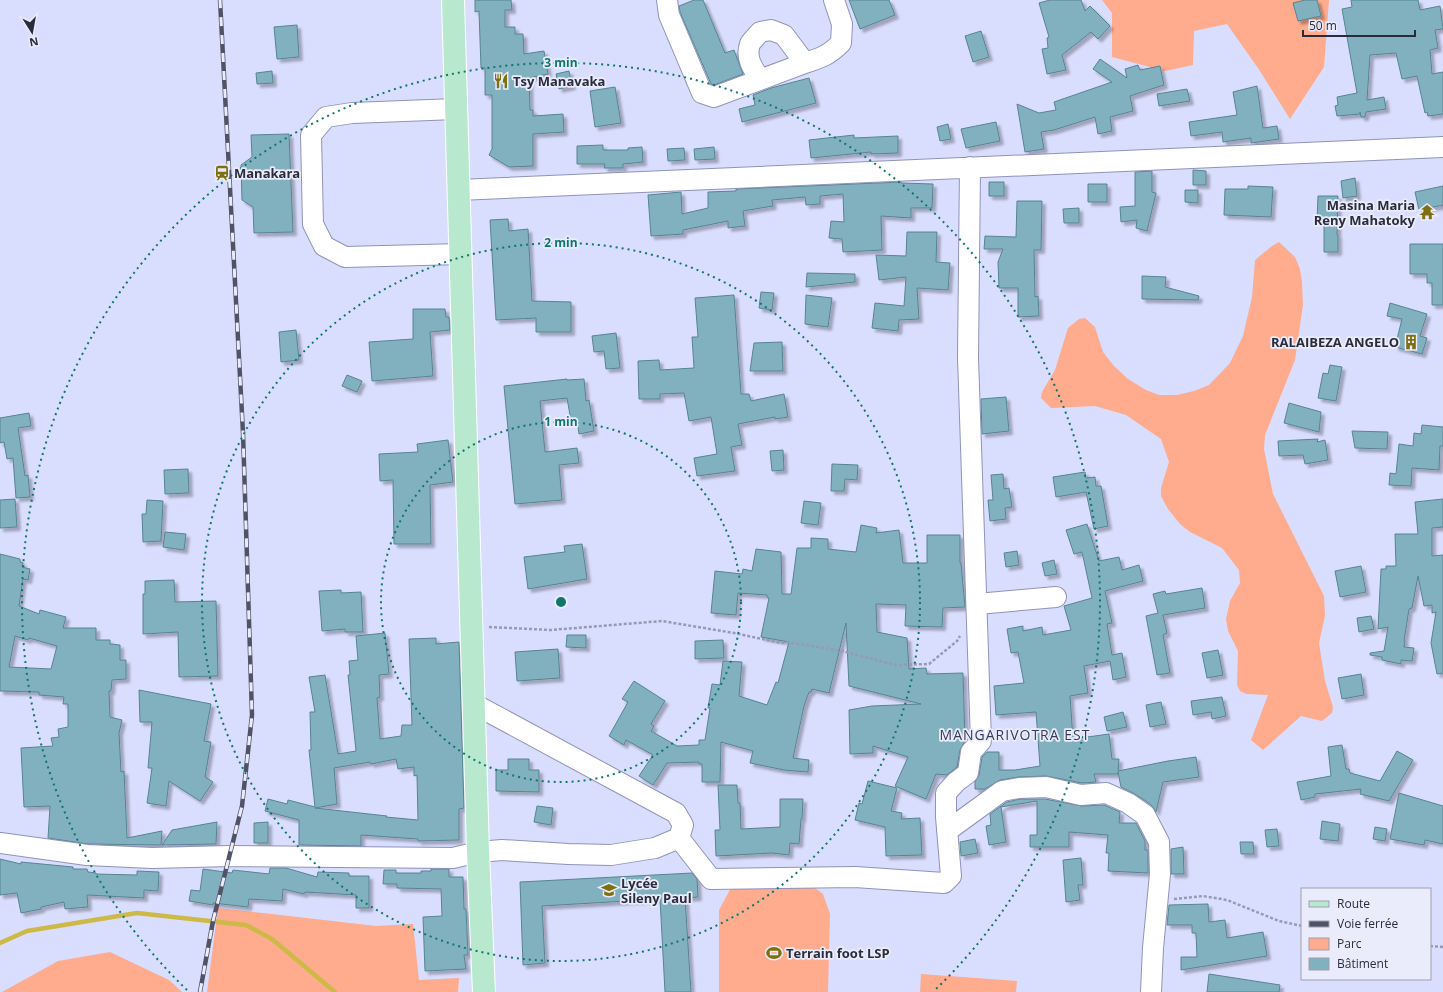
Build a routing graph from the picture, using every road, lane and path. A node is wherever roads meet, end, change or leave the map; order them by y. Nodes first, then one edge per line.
1 (453, 0) edge
2 (667, 0) edge
3 (834, 0) edge
4 (805, 63) junction
5 (760, 79) junction
6 (456, 109) junction
7 (1443, 146) edge
8 (970, 167) junction
9 (459, 190) junction
10 (461, 254) junction
11 (1056, 597) dead end
12 (977, 604) junction
13 (472, 626) junction
14 (960, 635) dead end
15 (474, 704) junction
16 (947, 831) junction
17 (679, 838) junction
18 (0, 843) edge
19 (478, 852) junction
20 (1157, 902) junction
21 (1301, 926) edge
22 (1431, 946) edge
23 (1443, 947) edge
24 (484, 992) edge
25 (1151, 992) edge

1 - 6 main road
2 - 5 street
3 - 4 street
4 - 5 street
4 - 5 street
6 - 9 main road
6 - 10 street
7 - 8 street
8 - 9 street
8 - 12 street
9 - 10 main road
10 - 13 main road
11 - 12 street
12 - 16 street
13 - 14 path
13 - 15 main road
15 - 17 street
15 - 19 main road
16 - 17 street
16 - 20 street
17 - 19 street
18 - 19 street
19 - 24 main road
20 - 21 path
20 - 25 street
22 - 23 path

